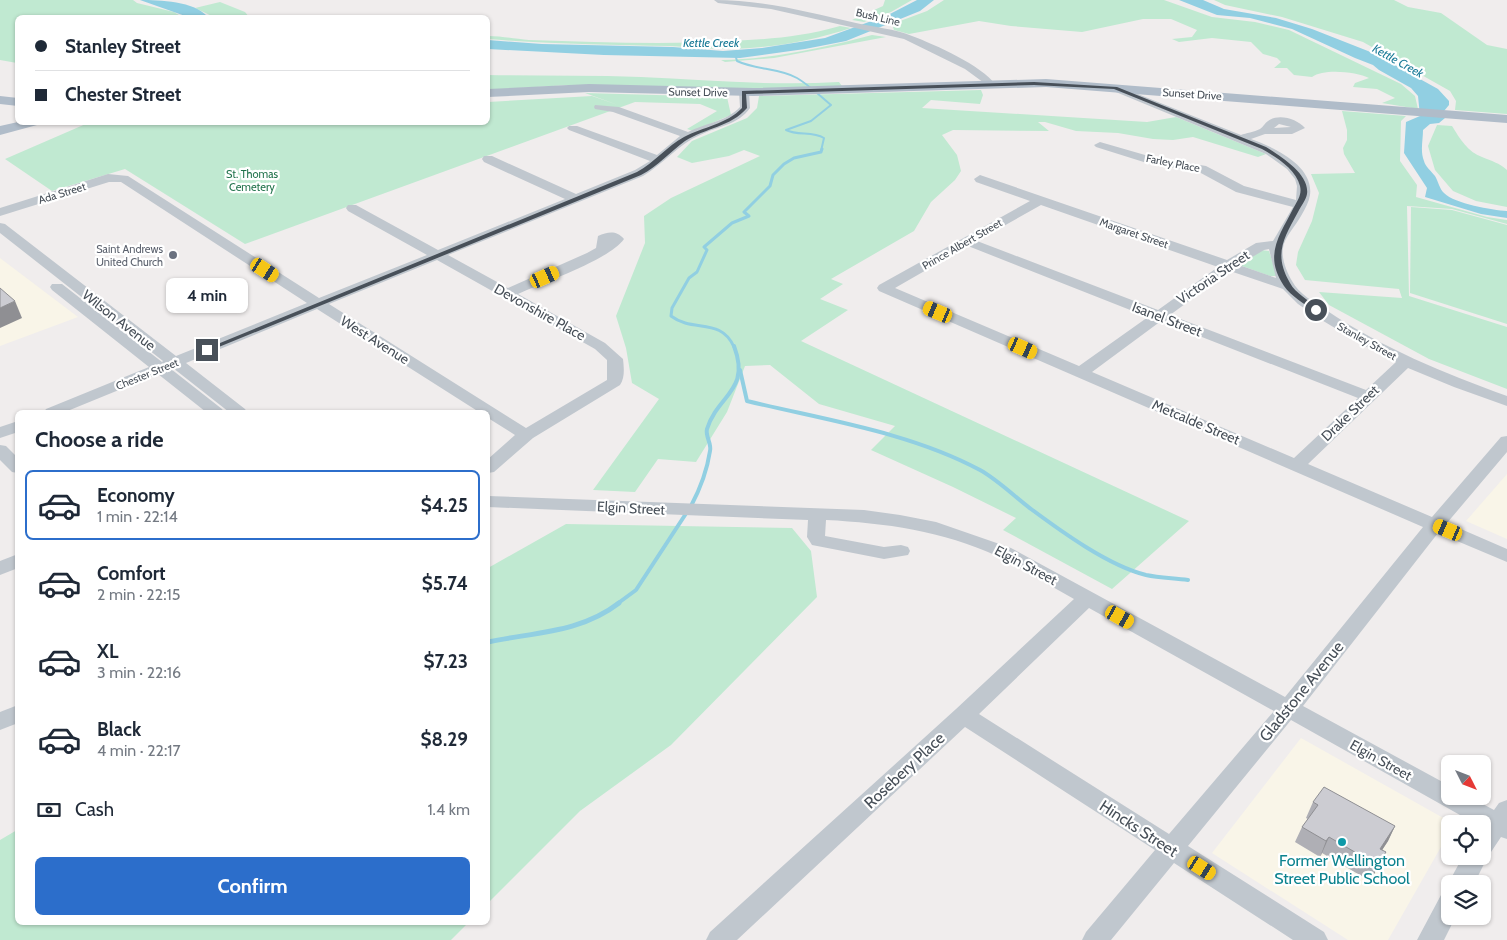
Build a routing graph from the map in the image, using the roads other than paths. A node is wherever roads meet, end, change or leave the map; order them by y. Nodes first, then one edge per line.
1 (718, 0) edge
2 (991, 85) junction
3 (1115, 88) junction
4 (744, 92) junction
5 (490, 93) edge
6 (0, 100) edge
7 (15, 102) edge
8 (599, 107) dead end
9 (1507, 119) edge
10 (21, 125) edge
11 (573, 128) dead end
12 (1264, 130) dead end
13 (0, 131) edge
14 (690, 136) junction
15 (1241, 138) junction
16 (1100, 145) dead end
17 (488, 159) dead end
18 (659, 160) junction
19 (124, 179) joint
20 (980, 179) dead end
21 (576, 198) junction
22 (1040, 200) junction
23 (1300, 205) junction
24 (352, 208) dead end
25 (0, 212) edge
26 (0, 227) edge
27 (0, 241) edge
28 (966, 242) junction
29 (1278, 244) junction
30 (603, 248) dead end
31 (438, 255) junction
32 (30, 258) junction
33 (1228, 266) junction
34 (1288, 286) junction
35 (884, 288) joint
36 (508, 293) junction
37 (318, 304) junction
38 (1158, 316) junction
39 (175, 362) junction
40 (1405, 362) junction
41 (160, 369) junction
42 (1080, 373) junction
43 (1367, 396) junction
44 (1507, 401) edge
45 (57, 410) edge
46 (213, 410) edge
47 (236, 410) edge
48 (486, 410) edge
49 (490, 412) edge
50 (15, 427) edge
51 (0, 433) edge
52 (526, 435) junction
53 (1507, 441) edge
54 (0, 450) edge
55 (15, 465) edge
56 (1296, 465) junction
57 (490, 466) edge
58 (490, 501) edge
59 (817, 515) junction
60 (1435, 525) junction
61 (901, 551) dead end
62 (1507, 556) edge
63 (15, 561) edge
64 (0, 568) edge
65 (1087, 598) junction
66 (1288, 709) junction
67 (15, 714) edge
68 (964, 715) junction
69 (0, 722) edge
70 (1504, 821) edge
71 (1491, 835) edge
72 (1170, 848) junction
73 (1441, 920) edge
74 (731, 936) edge
75 (1095, 940) edge
76 (1315, 940) edge
77 (1430, 940) edge

1 - 2 street, Bush Line
2 - 3 main road, Sunset Drive
2 - 4 main road, Sunset Drive
3 - 9 main road, Sunset Drive
3 - 15 street
4 - 5 main road, Sunset Drive
4 - 14 street, Chester Street
6 - 7 main road
8 - 14 street
10 - 13 main road
11 - 18 street
12 - 15 street
14 - 18 street, Chester Street
15 - 23 street
16 - 23 street, Farley Place
17 - 21 street
18 - 21 street, Chester Street
19 - 25 street, Ada Street
19 - 37 street, West Avenue
20 - 22 street, Margaret Street
21 - 31 street, Chester Street
22 - 28 street, Prince Albert Street
22 - 33 street, Margaret Street
23 - 29 street
24 - 31 street, Devonshire Place
26 - 32 street, Wilson Avenue
27 - 32 street, Wilson Avenue
28 - 35 street, Prince Albert Street
28 - 38 street, Isanel Street
29 - 33 street, Victoria Street
29 - 34 street, Stanley Street
30 - 36 street
31 - 36 street, Devonshire Place
31 - 37 street, Chester Street
32 - 39 street, Wilson Avenue
32 - 41 street, Wilson Avenue
33 - 34 street, Margaret Street
33 - 38 street, Victoria Street
34 - 40 street, Stanley Street
35 - 42 street, Metcalde Street
36 - 52 street, Devonshire Place
37 - 39 street, Chester Street
37 - 48 street, West Avenue
38 - 42 street, Victoria Street
38 - 43 street, Isanel Street
39 - 41 street, Chester Street
39 - 47 street, Wilson Avenue
40 - 43 street, Drake Street
40 - 44 street, Stanley Street
41 - 45 street, Chester Street
41 - 46 street, Wilson Avenue
42 - 56 street, Metcalde Street
43 - 56 street, Drake Street
49 - 52 street, West Avenue
50 - 51 street
52 - 57 street
53 - 60 street, Gladstone Avenue
54 - 55 street
56 - 60 street, Metcalde Street
58 - 59 street, Elgin Street
59 - 61 street
59 - 65 street, Elgin Street
60 - 62 street, Metcalde Street
60 - 66 street, Gladstone Avenue
63 - 64 street
65 - 66 street, Elgin Street
65 - 68 street, Rosebery Place
66 - 70 street, Elgin Street
66 - 72 street, Gladstone Avenue
67 - 69 street
68 - 72 street, Hincks Street
68 - 74 street, Rosebery Place
70 - 71 street
72 - 75 street, Gladstone Avenue
72 - 76 street, Hincks Street
73 - 77 street

